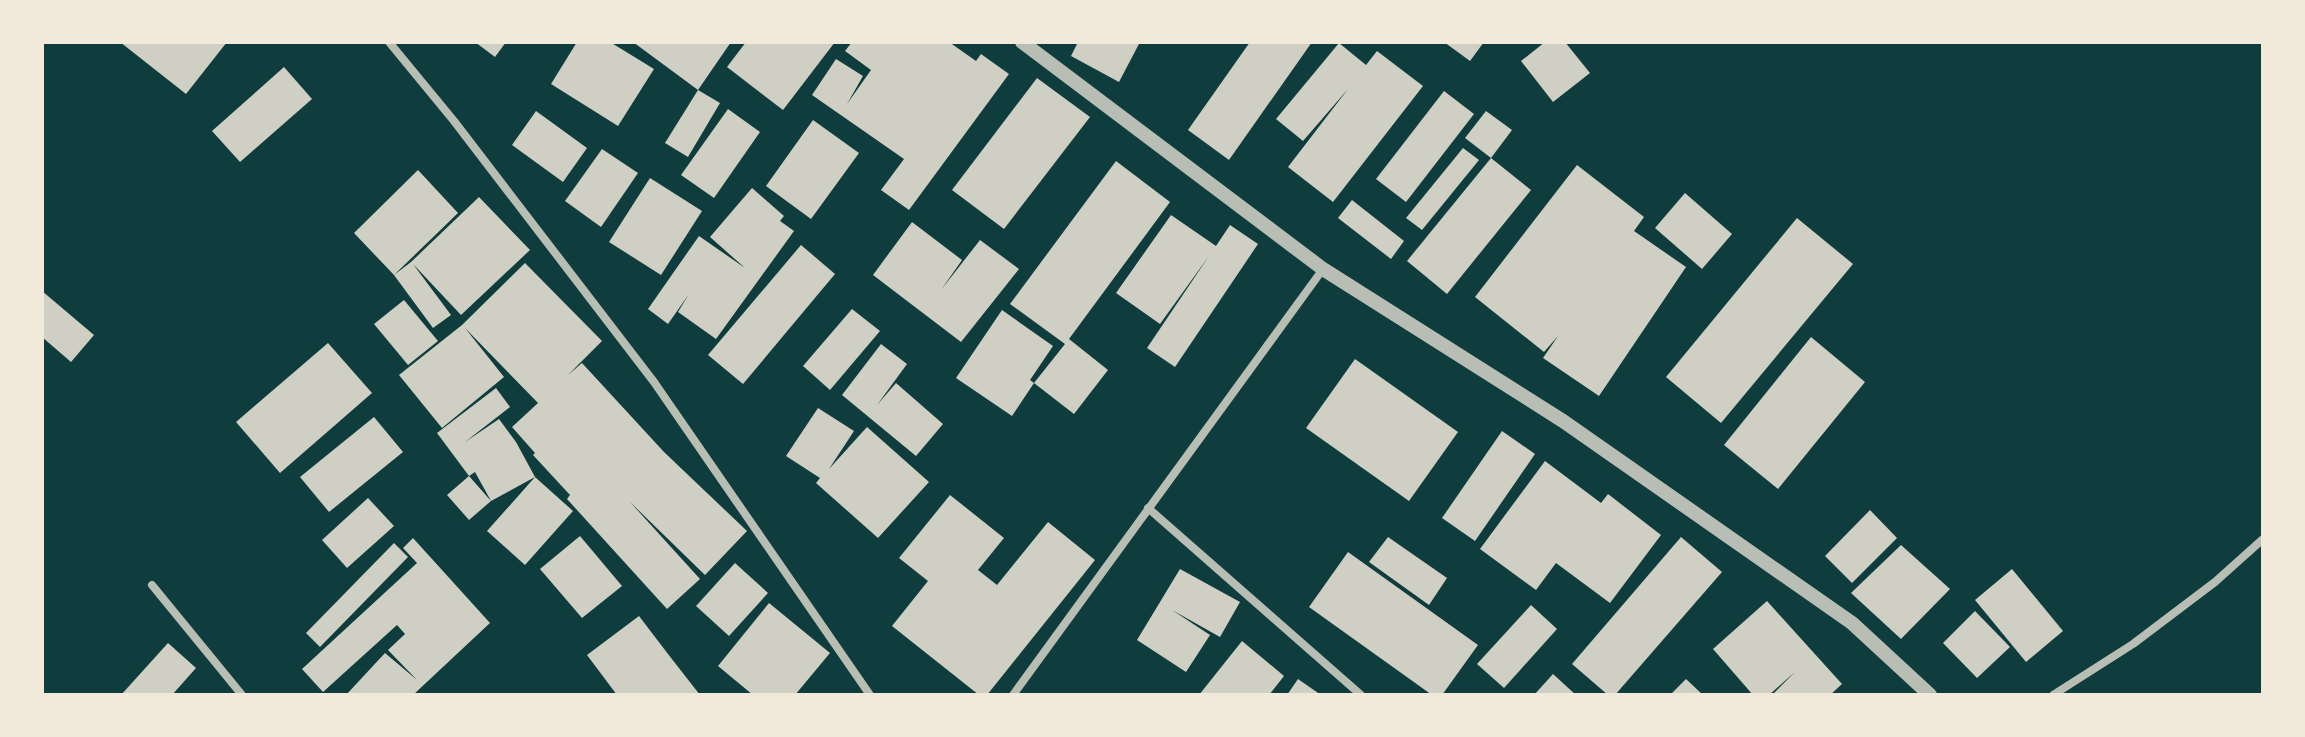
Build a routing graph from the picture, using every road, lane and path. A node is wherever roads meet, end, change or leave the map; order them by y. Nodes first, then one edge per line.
1 (389, 42) edge
2 (1022, 42) edge
3 (1323, 269) junction
4 (1148, 508) junction
5 (2263, 539) edge
6 (152, 585) dead end
7 (242, 695) edge
8 (870, 695) edge
9 (1013, 695) edge
10 (1361, 695) edge
11 (1930, 695) edge
12 (2053, 695) edge

1 - 8 street
2 - 3 street
3 - 4 street
3 - 11 street
4 - 9 street
4 - 10 street
5 - 12 street
6 - 7 street

